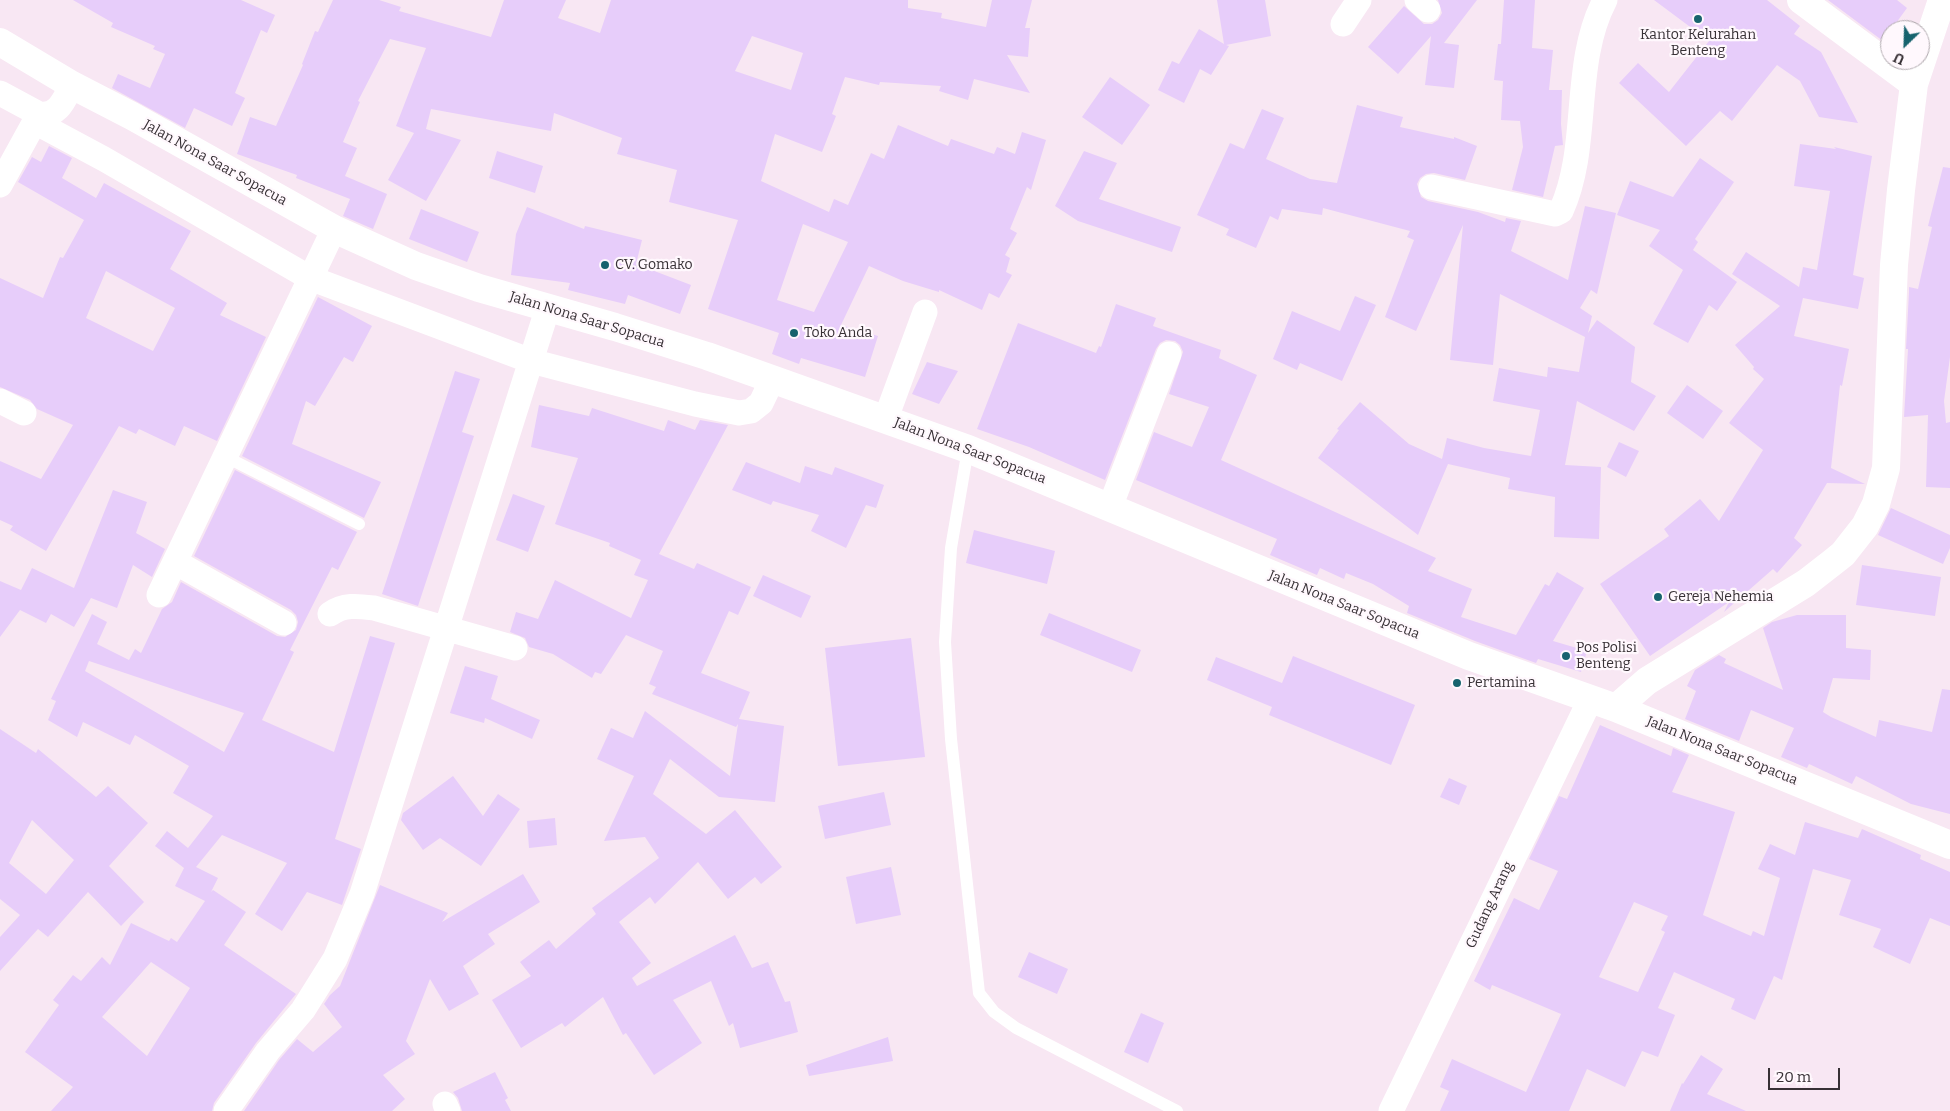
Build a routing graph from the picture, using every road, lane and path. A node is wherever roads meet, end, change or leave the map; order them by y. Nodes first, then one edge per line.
1 (1358, 0) edge
2 (1605, 0) edge
3 (1801, 0) edge
4 (1942, 0) edge
5 (1342, 24) dead end
6 (0, 42) edge
7 (1914, 84) junction
8 (72, 85) junction
9 (0, 93) edge
10 (37, 118) junction
11 (0, 185) edge
12 (1431, 186) dead end
13 (334, 230) junction
14 (310, 278) junction
15 (548, 307) junction
16 (925, 312) dead end
17 (1169, 354) dead end
18 (531, 361) junction
19 (772, 380) junction
20 (0, 401) edge
21 (24, 413) dead end
22 (886, 418) junction
23 (968, 449) junction
24 (226, 457) junction
25 (1110, 507) junction
26 (359, 524) dead end
27 (175, 562) junction
28 (159, 595) dead end
29 (330, 614) dead end
30 (284, 622) dead end
31 (445, 629) junction
32 (515, 648) dead end
33 (1590, 700) junction
34 (1616, 708) junction
35 (1950, 845) edge
36 (226, 1111) edge
37 (1176, 1111) edge
38 (1391, 1111) edge

1 - 5 street
2 - 12 street
3 - 7 main road
4 - 7 main road
6 - 8 main road, Jalan Nona Saar Sopacua
7 - 34 main road
8 - 10 street
8 - 13 main road, Jalan Nona Saar Sopacua
9 - 10 street
10 - 11 street
10 - 14 street
13 - 14 street
13 - 15 main road, Jalan Nona Saar Sopacua
14 - 18 street
14 - 24 street
15 - 18 street
15 - 19 main road, Jalan Nona Saar Sopacua
16 - 22 street
17 - 25 street
18 - 19 street
18 - 31 street
19 - 22 main road, Jalan Nona Saar Sopacua
20 - 21 street
22 - 23 main road, Jalan Nona Saar Sopacua
23 - 25 main road, Jalan Nona Saar Sopacua
23 - 37 lane
24 - 26 lane
24 - 27 street
25 - 33 main road, Jalan Nona Saar Sopacua
27 - 28 street
27 - 30 street
29 - 31 street
31 - 32 street
31 - 36 street
33 - 34 main road, Jalan Nona Saar Sopacua
33 - 38 street, Gudang Arang
34 - 35 main road, Jalan Nona Saar Sopacua

